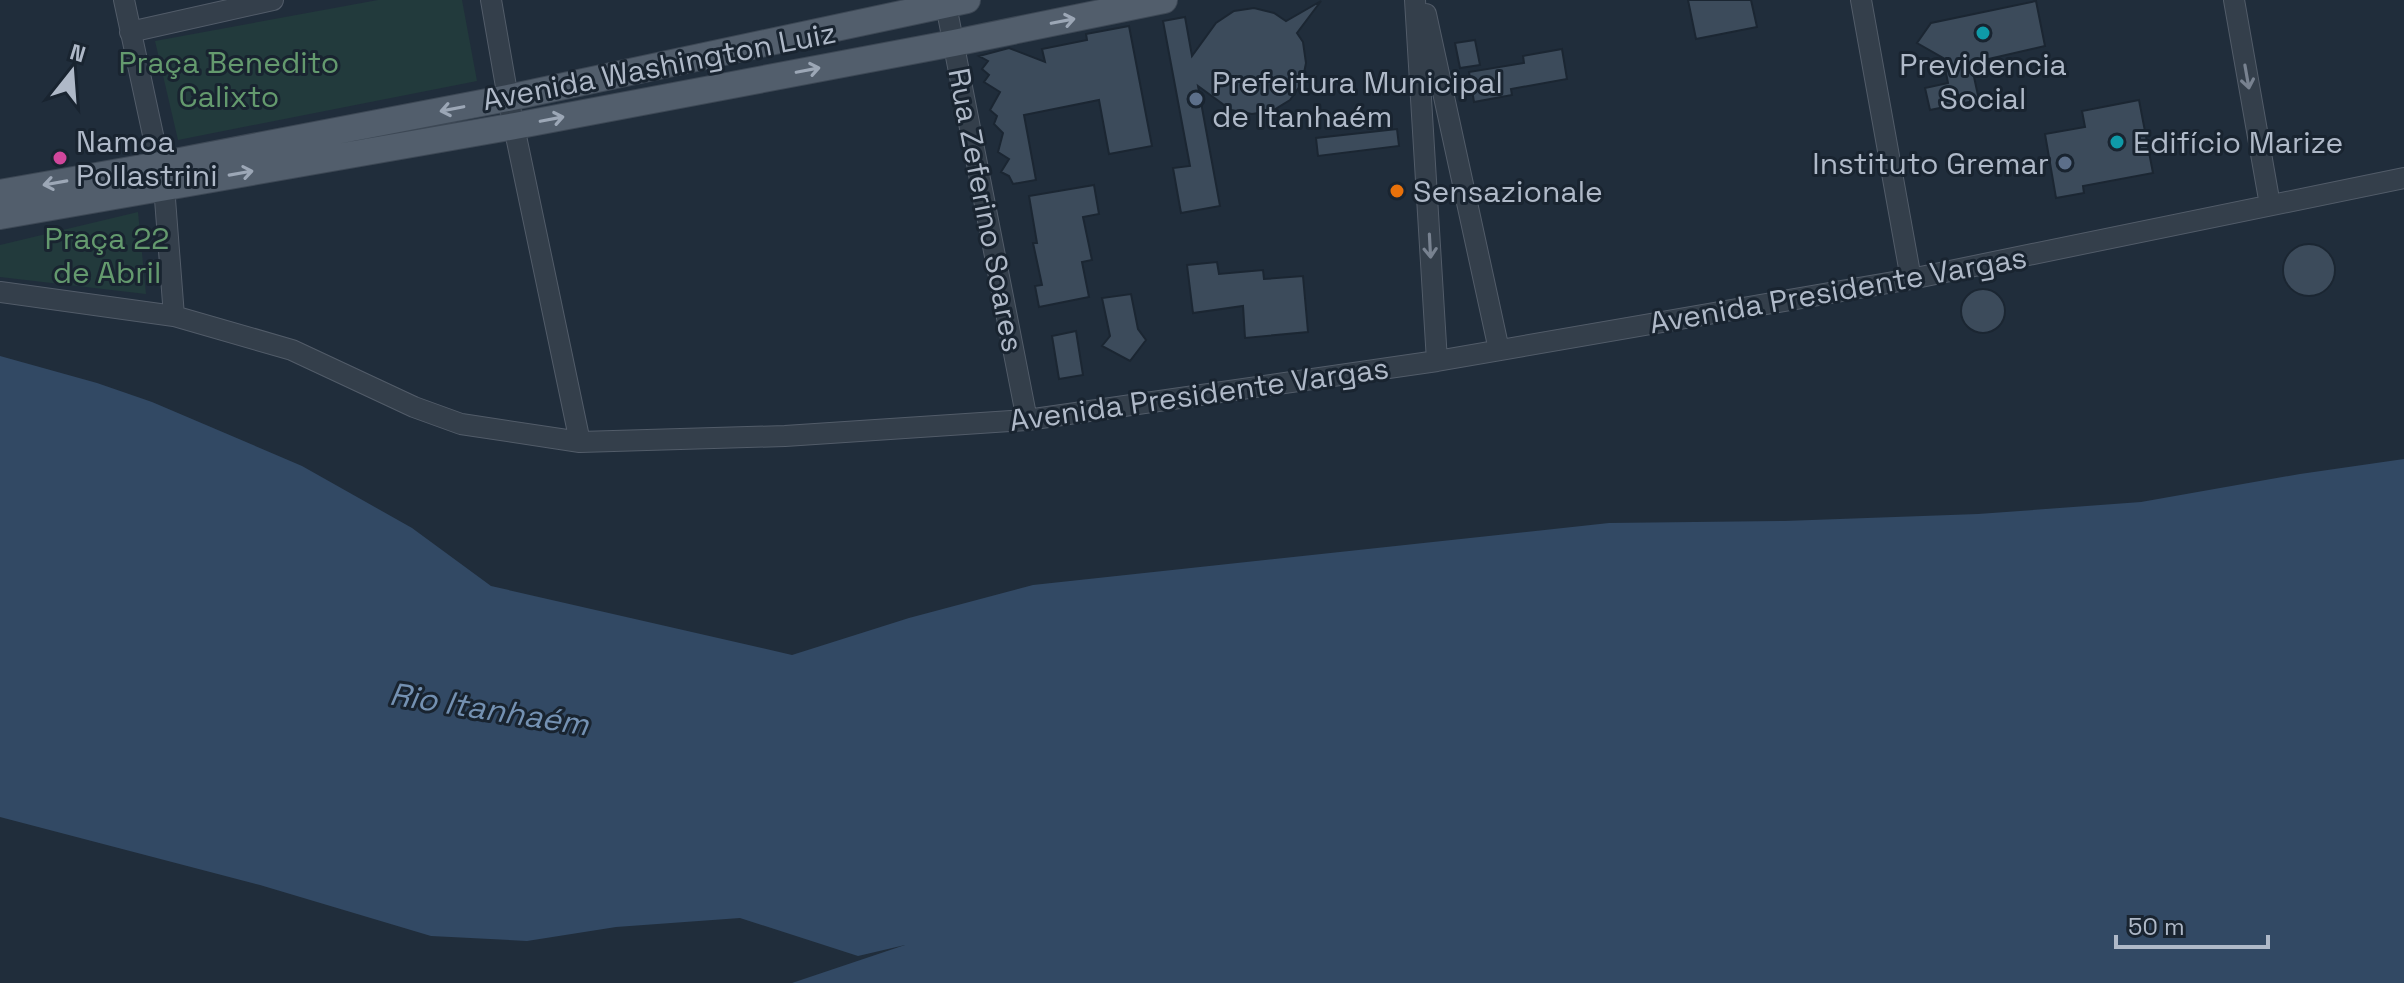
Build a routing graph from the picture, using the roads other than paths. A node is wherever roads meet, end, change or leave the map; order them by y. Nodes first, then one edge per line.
1 (124, 0) edge
2 (273, 0) edge
3 (491, 0) edge
4 (1164, 0) edge
5 (1415, 0) edge
6 (1423, 0) edge
7 (1861, 0) edge
8 (2234, 0) edge
9 (952, 1) edge
10 (130, 32) junction
11 (954, 43) junction
12 (508, 98) junction
13 (515, 126) junction
14 (162, 176) junction
15 (2404, 178) edge
16 (0, 193) edge
17 (2270, 205) junction
18 (0, 216) edge
19 (1911, 279) junction
20 (0, 292) edge
21 (174, 316) junction
22 (1499, 350) junction
23 (1437, 361) junction
24 (1027, 420) junction
25 (580, 442) junction

1 - 10 street
2 - 10 street
3 - 12 street
11 -> 4 main road, Avenida Washington Luiz
5 -> 23 street
6 - 22 street
7 - 19 street
8 -> 17 street
9 - 11 street, Rua Zeferino Soares
9 - 12 main road, Avenida Washington Luiz
10 - 14 street
13 -> 11 main road, Avenida Washington Luiz
11 - 24 street, Rua Zeferino Soares
12 - 13 street
12 -> 14 main road, Avenida Washington Luiz
14 -> 13 main road, Avenida Washington Luiz
13 - 25 street
14 -> 16 main road
14 - 18 main road
14 - 21 street
15 - 17 street, Avenida Presidente Vargas
17 - 19 street, Avenida Presidente Vargas
19 - 22 street, Avenida Presidente Vargas
20 - 21 street, Avenida Presidente Vargas
21 - 25 street, Avenida Presidente Vargas
22 - 23 street, Avenida Presidente Vargas
23 - 24 street, Avenida Presidente Vargas
24 - 25 street, Avenida Presidente Vargas

